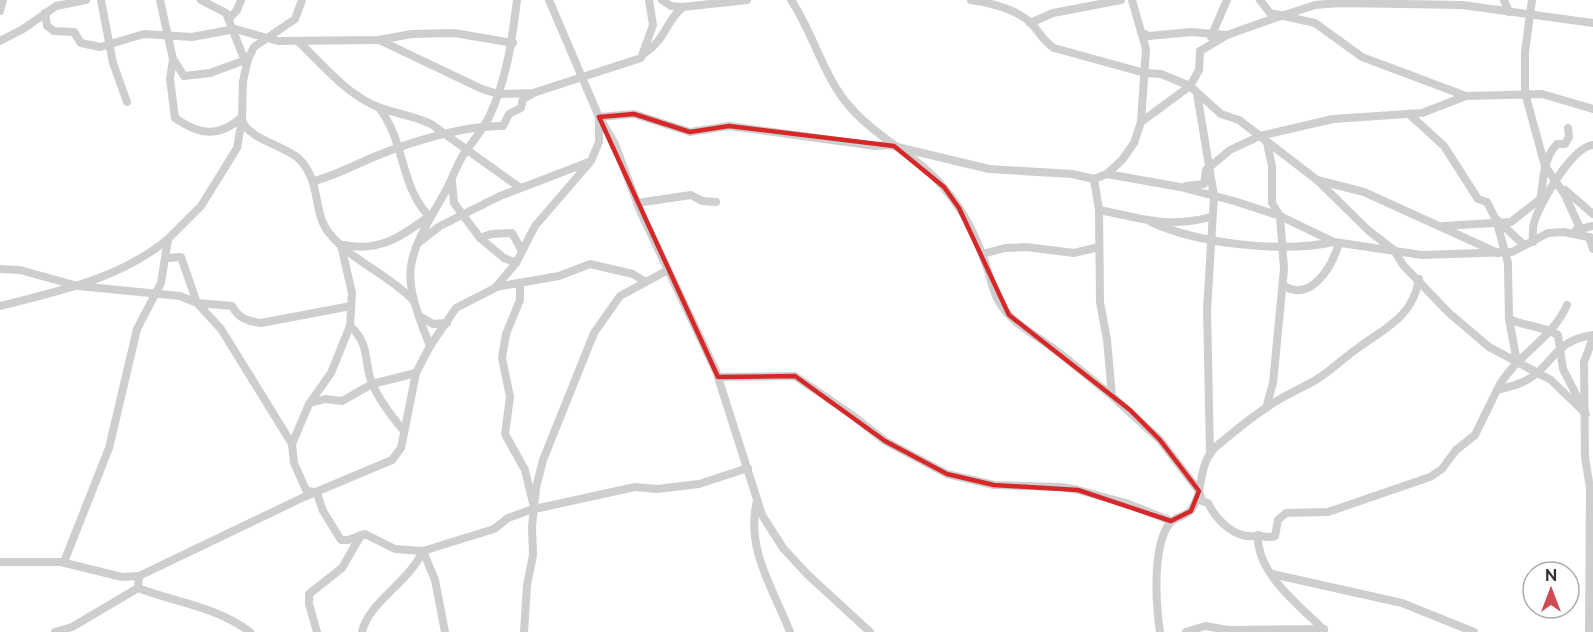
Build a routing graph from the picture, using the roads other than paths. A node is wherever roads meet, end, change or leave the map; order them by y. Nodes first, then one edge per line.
1 (3, 0) edge
2 (86, 0) edge
3 (101, 0) edge
4 (160, 0) edge
5 (201, 0) edge
6 (241, 0) edge
7 (302, 0) edge
8 (517, 0) edge
9 (549, 0) edge
10 (650, 0) edge
11 (662, 0) edge
12 (747, 0) edge
13 (791, 0) edge
14 (971, 0) edge
15 (1121, 0) edge
16 (1132, 0) edge
17 (1227, 0) edge
18 (1260, 0) edge
19 (1302, 0) edge
20 (1471, 0) edge
21 (1504, 0) edge
22 (1532, 0) edge
23 (1462, 5) junction
24 (49, 7) edge
25 (683, 7) junction
26 (1301, 10) junction
27 (0, 11) edge
28 (1509, 12) junction
29 (1528, 14) junction
30 (1284, 15) junction
31 (229, 19) junction
32 (1593, 22) edge
33 (1030, 23) junction
34 (235, 29) junction
35 (1141, 32) junction
36 (1214, 33) junction
37 (169, 35) junction
38 (1227, 35) junction
39 (269, 37) junction
40 (379, 40) junction
41 (0, 41) edge
42 (299, 42) junction
43 (513, 44) junction
44 (111, 45) junction
45 (1205, 48) junction
46 (644, 53) junction
47 (173, 59) junction
48 (248, 59) junction
49 (1144, 73) junction
50 (584, 78) junction
51 (1194, 89) junction
52 (533, 93) junction
53 (1525, 93) junction
54 (498, 94) junction
55 (1466, 96) junction
56 (127, 102) dead end
57 (379, 108) junction
58 (1593, 110) edge
59 (1409, 114) junction
60 (599, 117) junction
61 (242, 118) junction
62 (1142, 122) junction
63 (484, 125) junction
64 (1568, 128) dead end
65 (444, 135) junction
66 (1263, 140) junction
67 (1593, 145) edge
68 (894, 146) junction
69 (399, 149) junction
70 (467, 150) junction
71 (591, 161) junction
72 (1545, 166) junction
73 (1210, 167) junction
74 (1107, 174) junction
75 (1094, 179) junction
76 (1317, 180) junction
77 (452, 181) junction
78 (314, 182) junction
79 (1555, 183) junction
80 (519, 187) junction
81 (1180, 187) junction
82 (1214, 196) junction
83 (1544, 196) junction
84 (716, 202) dead end
85 (637, 203) junction
86 (1099, 210) junction
87 (1593, 214) edge
88 (429, 216) junction
89 (462, 216) junction
90 (1280, 216) junction
91 (1211, 217) junction
92 (1151, 222) junction
93 (1498, 222) junction
94 (1443, 226) junction
95 (1593, 226) edge
96 (1586, 235) edge
97 (480, 238) junction
98 (168, 239) junction
99 (1212, 239) junction
100 (1533, 242) junction
101 (1337, 243) junction
102 (341, 245) junction
103 (1282, 245) junction
104 (1524, 246) junction
105 (1099, 247) junction
106 (414, 248) junction
107 (1593, 249) edge
108 (1394, 250) junction
109 (522, 251) junction
110 (982, 254) junction
111 (1504, 254) junction
112 (167, 258) junction
113 (516, 263) junction
114 (0, 269) edge
115 (668, 270) junction
116 (1419, 279) junction
117 (644, 281) junction
118 (520, 283) junction
119 (1282, 285) junction
120 (78, 286) junction
121 (495, 288) junction
122 (158, 294) junction
123 (412, 298) junction
124 (197, 303) junction
125 (1567, 305) dead end
126 (0, 306) edge
127 (351, 306) junction
128 (418, 316) junction
129 (1509, 319) junction
130 (447, 323) junction
131 (350, 326) junction
132 (1550, 330) junction
133 (1593, 336) edge
134 (430, 346) junction
135 (1560, 347) junction
136 (1517, 362) junction
137 (416, 373) junction
138 (1536, 374) junction
139 (718, 377) junction
140 (372, 384) junction
141 (1497, 390) junction
142 (1112, 396) junction
143 (309, 404) junction
144 (1265, 408) junction
145 (1586, 414) junction
146 (1593, 423) edge
147 (404, 431) junction
148 (292, 444) junction
149 (1210, 454) junction
150 (748, 468) junction
151 (1199, 491) junction
152 (317, 493) junction
153 (757, 501) junction
154 (534, 509) junction
155 (1171, 521) junction
156 (362, 534) junction
157 (1258, 535) junction
158 (423, 550) junction
159 (0, 562) edge
160 (64, 562) junction
161 (1272, 574) junction
162 (139, 576) junction
163 (138, 588) junction
164 (1292, 631) edge
165 (1325, 631) edge
166 (55, 632) edge
167 (250, 632) edge
168 (317, 632) edge
169 (362, 632) edge
170 (446, 632) edge
171 (524, 632) edge
172 (790, 632) edge
173 (870, 632) edge
174 (1160, 632) edge
175 (1186, 632) edge
176 (1474, 632) edge
177 (1589, 632) edge

1 - 27 street
2 - 24 street
3 - 44 street
4 - 37 street
5 - 31 street
6 - 31 street
7 - 39 street
8 - 43 street
9 - 50 street
10 - 46 street
11 - 25 street
12 - 25 street
13 - 68 street
14 - 33 street
15 - 33 street
16 - 35 street
17 - 36 street
18 - 30 street
19 - 26 street
20 - 23 street
21 - 28 street
22 - 29 street
23 - 26 street
23 - 28 street
24 - 41 street
24 - 44 street
25 - 46 street
26 - 30 street
28 - 29 street
29 - 32 street
29 - 53 street
30 - 38 street
30 - 55 street
31 - 34 street
33 - 49 street
34 - 37 street
34 - 39 street
34 - 48 street
35 - 36 street
35 - 49 street
36 - 38 street
36 - 45 street
37 - 44 street
37 - 47 street
38 - 45 street
39 - 42 street
39 - 48 street
40 - 42 street
40 - 43 street
40 - 54 street
42 - 57 street
43 - 54 street
44 - 56 street
45 - 51 street
46 - 50 street
47 - 48 street
47 - 61 street
48 - 61 street
49 - 51 street
49 - 62 street
50 - 52 street
50 - 60 street
51 - 62 street
51 - 66 street
51 - 73 street
52 - 54 street
52 - 63 street
53 - 55 street
53 - 58 street
53 - 72 street
54 - 63 street
55 - 59 street
57 - 65 street
57 - 69 street
59 - 66 street
59 - 93 street
60 - 68 street
60 - 71 street
60 - 85 street
61 - 78 street
61 - 98 street
62 - 74 street
63 - 65 street
63 - 70 street
64 - 72 street
65 - 69 street
65 - 70 street
66 - 73 street
66 - 76 street
66 - 90 street
67 - 79 street
68 - 75 street
68 - 110 street
69 - 78 street
69 - 88 street
70 - 77 street
70 - 80 street
71 - 80 street
71 - 109 street
72 - 79 street
72 - 83 street
73 - 81 street
73 - 82 street
74 - 75 street
74 - 81 street
75 - 86 street
76 - 94 street
76 - 108 street
77 - 88 street
77 - 89 street
78 - 102 street
79 - 83 street
79 - 87 street
79 - 96 street
80 - 89 street
81 - 82 street
82 - 90 street
82 - 91 street
83 - 93 street
83 - 100 street
84 - 85 street
85 - 115 street
86 - 92 street
86 - 105 street
88 - 102 street
88 - 106 street
89 - 97 street
89 - 106 street
90 - 101 street
90 - 103 street
91 - 92 street
91 - 99 street
92 - 99 street
93 - 94 street
93 - 104 street
93 - 111 street
94 - 111 street
95 - 96 street
96 - 100 street
96 - 107 street
97 - 109 street
97 - 113 street
98 - 112 street
98 - 120 street
99 - 103 street
99 - 149 street
100 - 104 street
101 - 103 street
101 - 108 street
101 - 119 street
102 - 123 street
102 - 127 street
103 - 119 street
104 - 111 street
105 - 110 street
105 - 142 street
106 - 123 street
108 - 111 street
108 - 116 street
109 - 113 street
110 - 142 street
111 - 129 street
112 - 122 street
112 - 124 street
113 - 121 street
114 - 120 street
115 - 117 street
115 - 139 street
116 - 136 street
116 - 144 street
117 - 118 street
117 - 154 street
118 - 121 street
118 - 154 street
119 - 144 street
120 - 122 street
120 - 126 street
121 - 130 street
122 - 124 street
122 - 160 street
123 - 128 street
124 - 127 street
124 - 148 street
125 - 132 street
127 - 131 street
128 - 130 street
128 - 134 street
129 - 132 street
129 - 136 street
130 - 134 street
131 - 140 street
131 - 143 street
132 - 135 street
132 - 136 street
133 - 135 street
133 - 145 street
134 - 137 street
135 - 138 street
135 - 145 street
136 - 138 street
136 - 141 street
137 - 140 street
137 - 147 street
138 - 141 street
138 - 145 street
139 - 150 street
139 - 155 street
140 - 143 street
140 - 147 street
141 - 157 street
142 - 151 street
143 - 148 street
144 - 149 street
145 - 146 street
145 - 177 street
147 - 152 street
148 - 152 street
149 - 151 street
150 - 153 street
150 - 154 street
151 - 155 street
151 - 157 street
152 - 156 street
152 - 162 street
153 - 172 street
153 - 173 street
154 - 158 street
154 - 171 street
155 - 174 street
156 - 158 street
156 - 168 street
157 - 161 street
158 - 169 street
158 - 170 street
159 - 160 street
160 - 162 street
161 - 165 street
161 - 176 street
162 - 163 street
163 - 166 street
163 - 167 street
164 - 165 street
164 - 175 street

